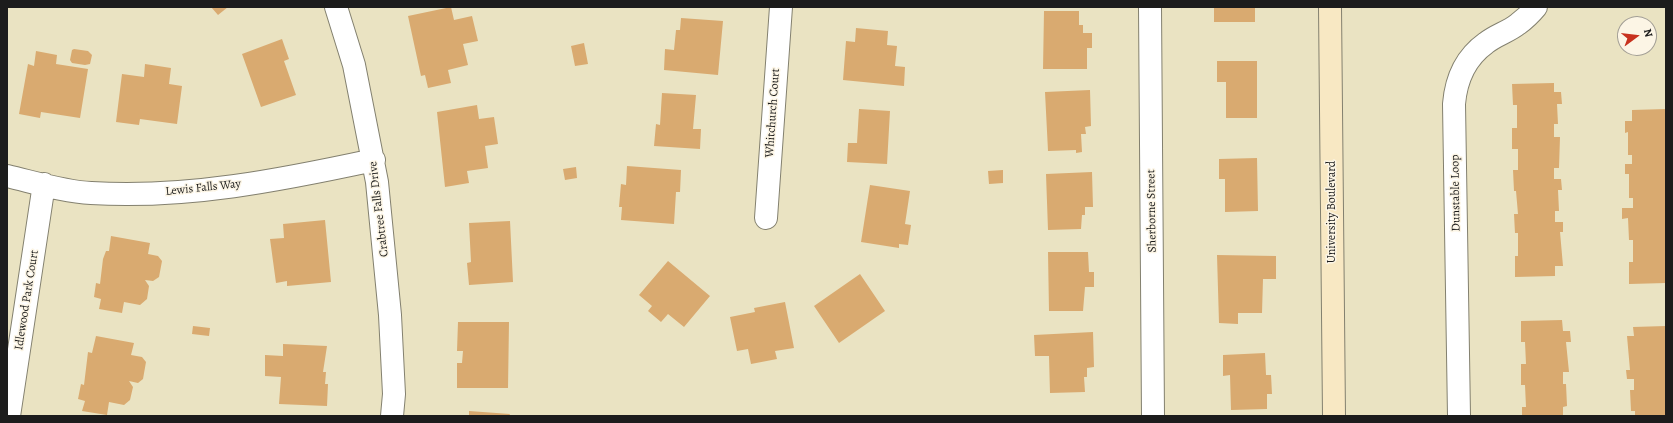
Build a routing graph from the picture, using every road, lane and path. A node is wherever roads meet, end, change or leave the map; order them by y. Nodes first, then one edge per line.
1 (336, 7) edge
2 (781, 7) edge
3 (1150, 7) edge
4 (1330, 7) edge
5 (1536, 7) edge
6 (374, 160) junction
7 (7, 176) edge
8 (44, 184) junction
9 (766, 218) dead end
10 (9, 416) edge
11 (392, 416) edge
12 (1153, 416) edge
13 (1334, 416) edge
14 (1459, 416) edge

1 - 6 street, Crabtree Falls Drive
2 - 9 street, Whitchurch Court
3 - 12 street, Sherborne Street
4 - 13 street, University Boulevard
5 - 14 street, Dunstable Loop
6 - 8 street, Lewis Falls Way
6 - 11 street, Crabtree Falls Drive
7 - 8 street, Lewis Falls Way
8 - 10 street, Idlewood Park Court

